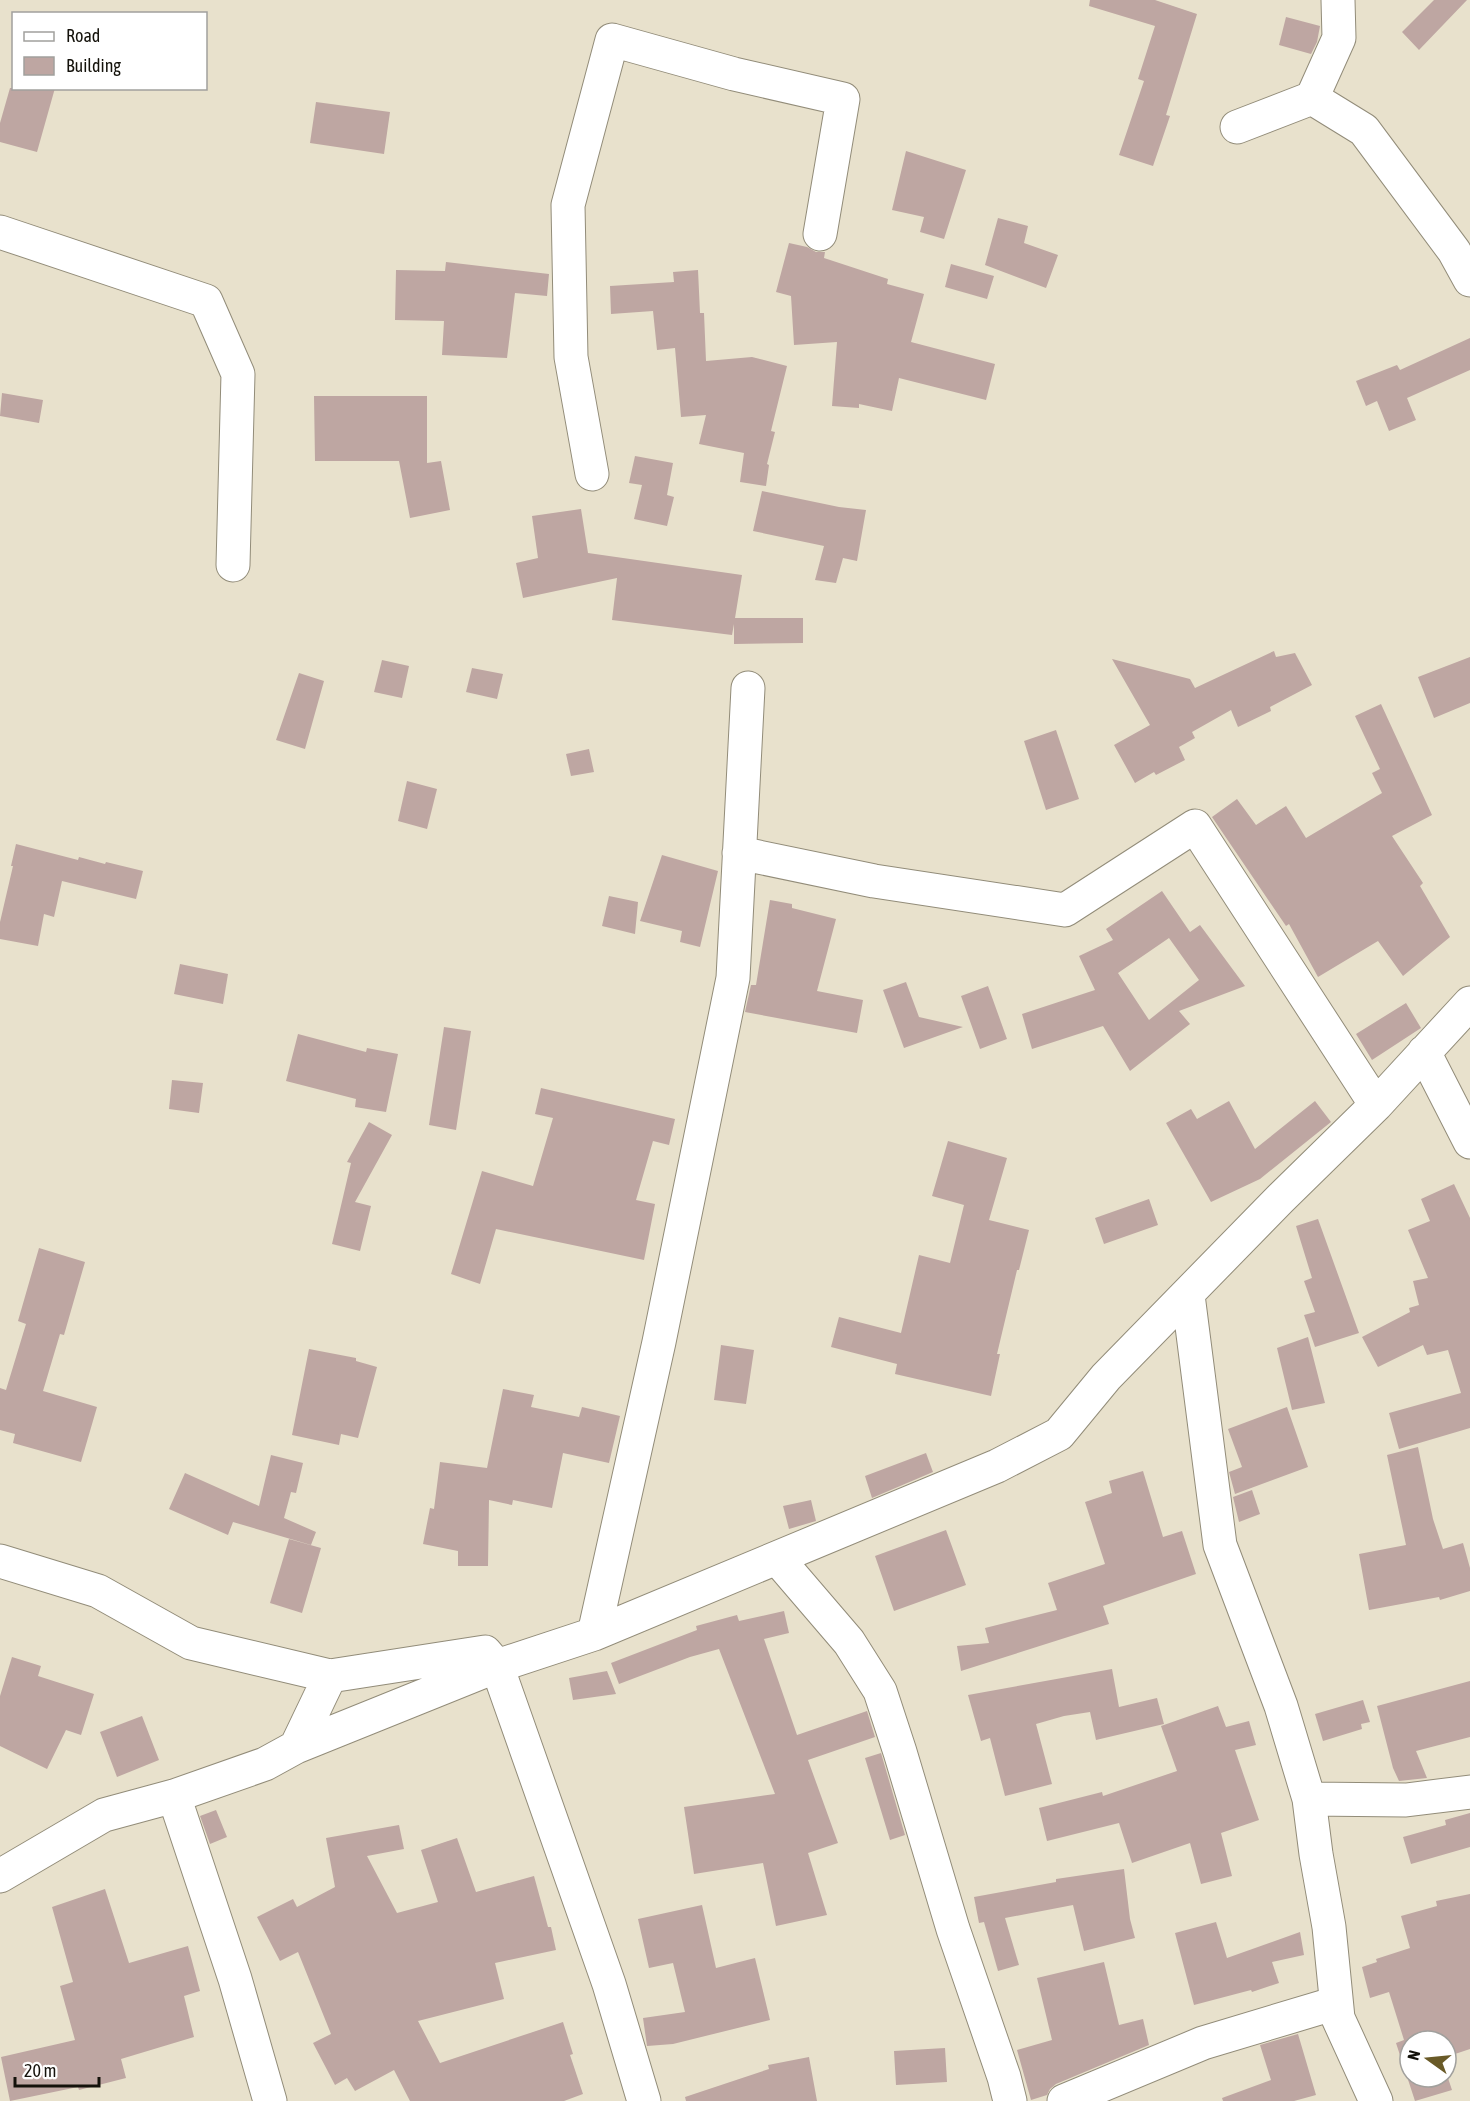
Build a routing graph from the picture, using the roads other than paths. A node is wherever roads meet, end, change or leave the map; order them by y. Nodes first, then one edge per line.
1 (1338, 0) edge
2 (1312, 98) junction
3 (1237, 127) dead end
4 (0, 232) edge
5 (820, 234) dead end
6 (1470, 280) edge
7 (592, 474) dead end
8 (233, 565) dead end
9 (748, 688) dead end
10 (739, 853) junction
11 (1470, 1003) edge
12 (1424, 1052) junction
13 (1376, 1105) junction
14 (1470, 1142) edge
15 (1188, 1295) junction
16 (777, 1558) junction
17 (0, 1561) edge
18 (594, 1634) junction
19 (497, 1666) junction
20 (330, 1676) junction
21 (296, 1747) junction
22 (1470, 1792) edge
23 (174, 1796) junction
24 (1309, 1798) junction
25 (0, 1876) edge
26 (1336, 2003) junction
27 (270, 2101) edge
28 (644, 2101) edge
29 (1010, 2101) edge
30 (1064, 2101) edge
31 (1376, 2101) edge

1 - 2 street
2 - 3 street
2 - 6 street
4 - 8 street
5 - 7 street
9 - 10 street
10 - 13 street
10 - 18 street
11 - 12 street
12 - 13 street
12 - 14 street
13 - 15 street
15 - 16 street
15 - 24 street
16 - 18 street
16 - 29 street
17 - 20 street
18 - 19 street
19 - 20 street
19 - 21 street
19 - 28 street
20 - 21 street
21 - 23 street
22 - 24 street
23 - 25 street
23 - 27 street
24 - 26 street
26 - 30 street
26 - 31 street

